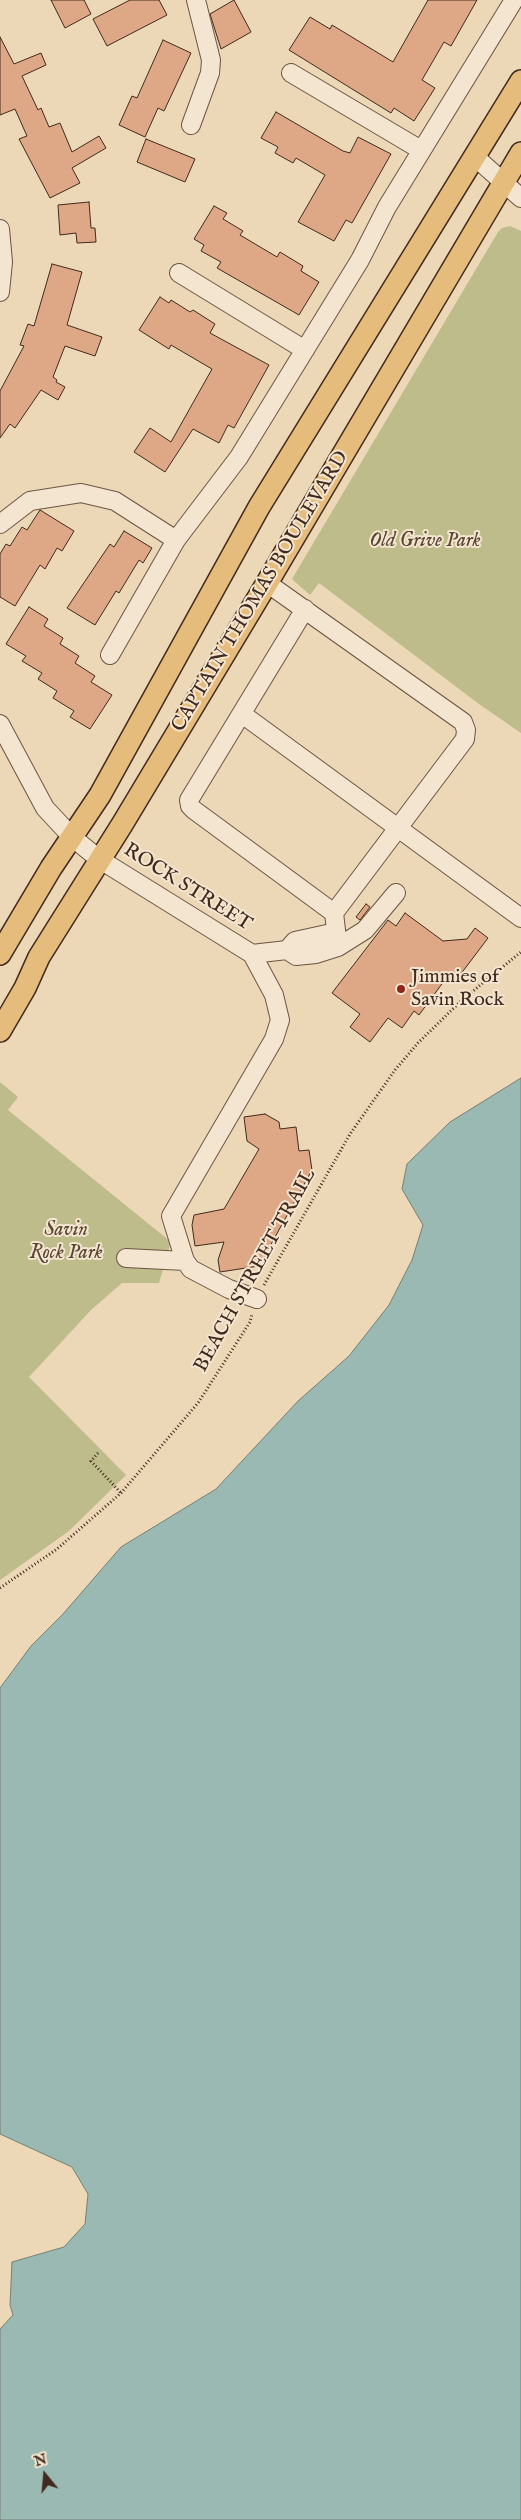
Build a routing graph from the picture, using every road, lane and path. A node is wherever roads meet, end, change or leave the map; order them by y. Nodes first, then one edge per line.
1 (196, 0) edge
2 (514, 0) edge
3 (291, 73) dead end
4 (521, 80) edge
5 (191, 124) dead end
6 (421, 150) junction
7 (521, 153) edge
8 (474, 156) junction
9 (504, 181) junction
10 (521, 198) edge
11 (0, 229) edge
12 (180, 273) dead end
13 (0, 292) edge
14 (305, 350) junction
15 (0, 524) edge
16 (176, 540) junction
17 (268, 583) junction
18 (305, 609) junction
19 (110, 655) dead end
20 (242, 714) junction
21 (0, 724) edge
22 (398, 828) junction
23 (72, 837) junction
24 (99, 859) junction
25 (396, 893) dead end
26 (334, 914) junction
27 (521, 918) edge
28 (337, 939) junction
29 (521, 952) edge
30 (0, 954) edge
31 (252, 954) junction
32 (0, 1030) edge
33 (126, 1258) dead end
34 (185, 1261) junction
35 (257, 1299) junction
36 (98, 1453) dead end
37 (121, 1492) junction
38 (0, 1588) edge

1 - 5 street
2 - 6 street
3 - 6 street
4 - 8 main road, CAPTAIN THOMAS BOULEVARD
6 - 14 street
7 - 9 main road, CAPTAIN THOMAS BOULEVARD
8 - 9 street
8 - 23 main road, CAPTAIN THOMAS BOULEVARD
9 - 10 street
9 - 17 main road, CAPTAIN THOMAS BOULEVARD
11 - 13 street
12 - 14 street
14 - 16 street
15 - 16 street
16 - 19 street
17 - 18 street
17 - 24 main road, CAPTAIN THOMAS BOULEVARD
18 - 20 street
18 - 22 street
20 - 22 street
20 - 26 street
21 - 23 street, ROCK STREET
22 - 26 street
22 - 27 street
23 - 24 street, ROCK STREET
23 - 30 main road, CAPTAIN THOMAS BOULEVARD
24 - 31 street, ROCK STREET
24 - 32 main road, CAPTAIN THOMAS BOULEVARD
25 - 28 street
26 - 28 street
28 - 31 street
29 - 35 path, BEACH STREET TRAIL
31 - 34 street
33 - 34 street
34 - 35 street
35 - 37 path, BEACH STREET TRAIL
36 - 37 path
37 - 38 path, BEACH STREET TRAIL

